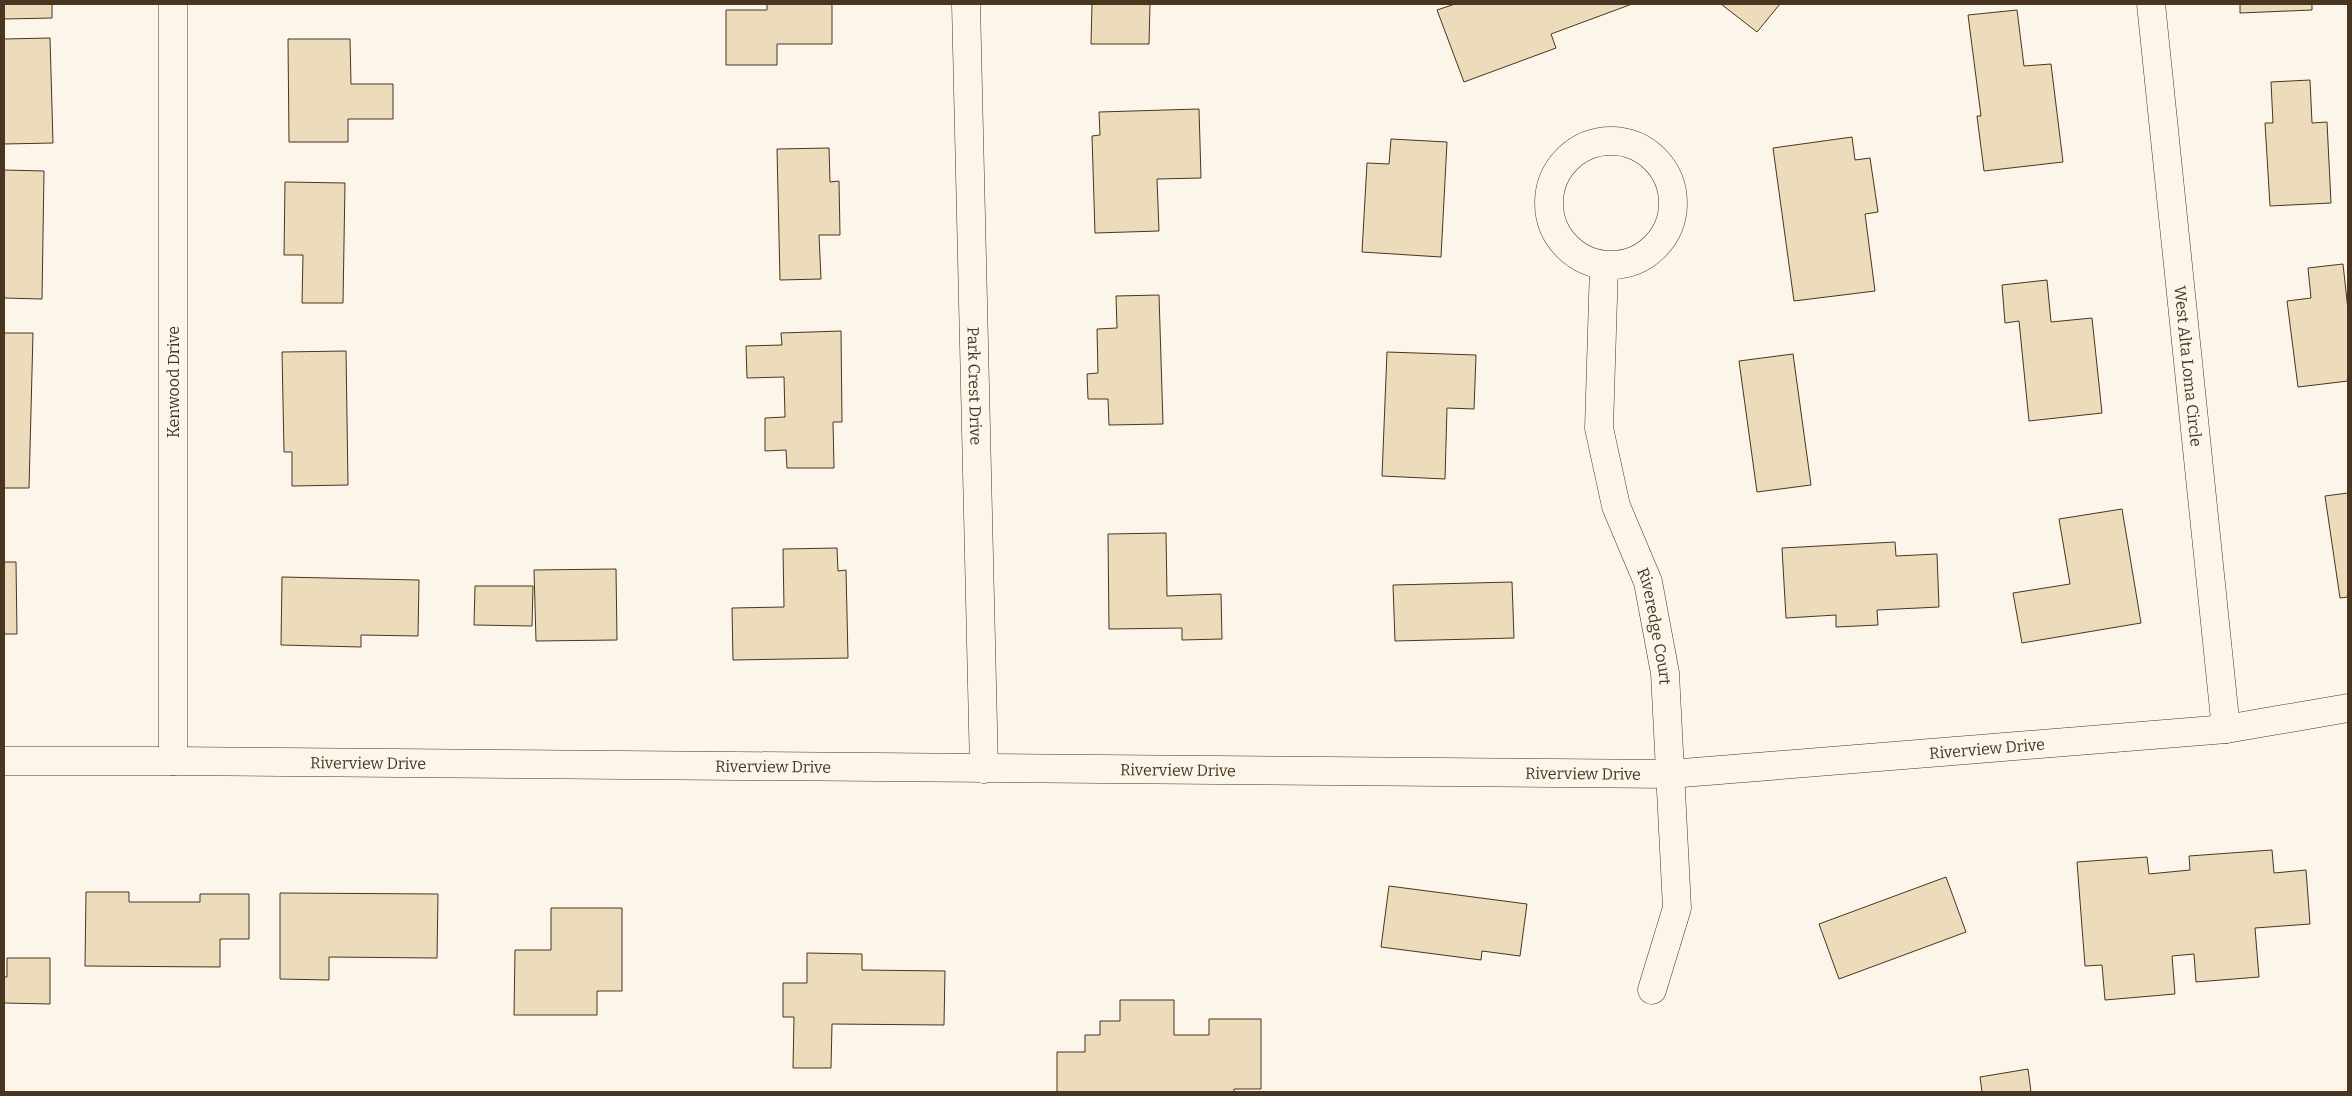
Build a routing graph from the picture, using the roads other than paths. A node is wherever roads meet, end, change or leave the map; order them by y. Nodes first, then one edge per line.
1 (173, 4) edge
2 (966, 4) edge
3 (2151, 4) edge
4 (1604, 266) junction
5 (2348, 708) edge
6 (2226, 729) junction
7 (4, 761) edge
8 (173, 761) junction
9 (984, 770) junction
10 (1670, 774) junction
11 (1652, 990) dead end

1 - 8 street, Kenwood Drive
2 - 9 street, Park Crest Drive
3 - 6 street, West Alta Loma Circle
4 - 4 street
4 - 10 street, Riveredge Court
5 - 6 street, Riverview Drive
6 - 10 street, Riverview Drive
7 - 8 street, Riverview Drive
8 - 9 street, Riverview Drive
9 - 10 street, Riverview Drive
10 - 11 street, Riveredge Court

